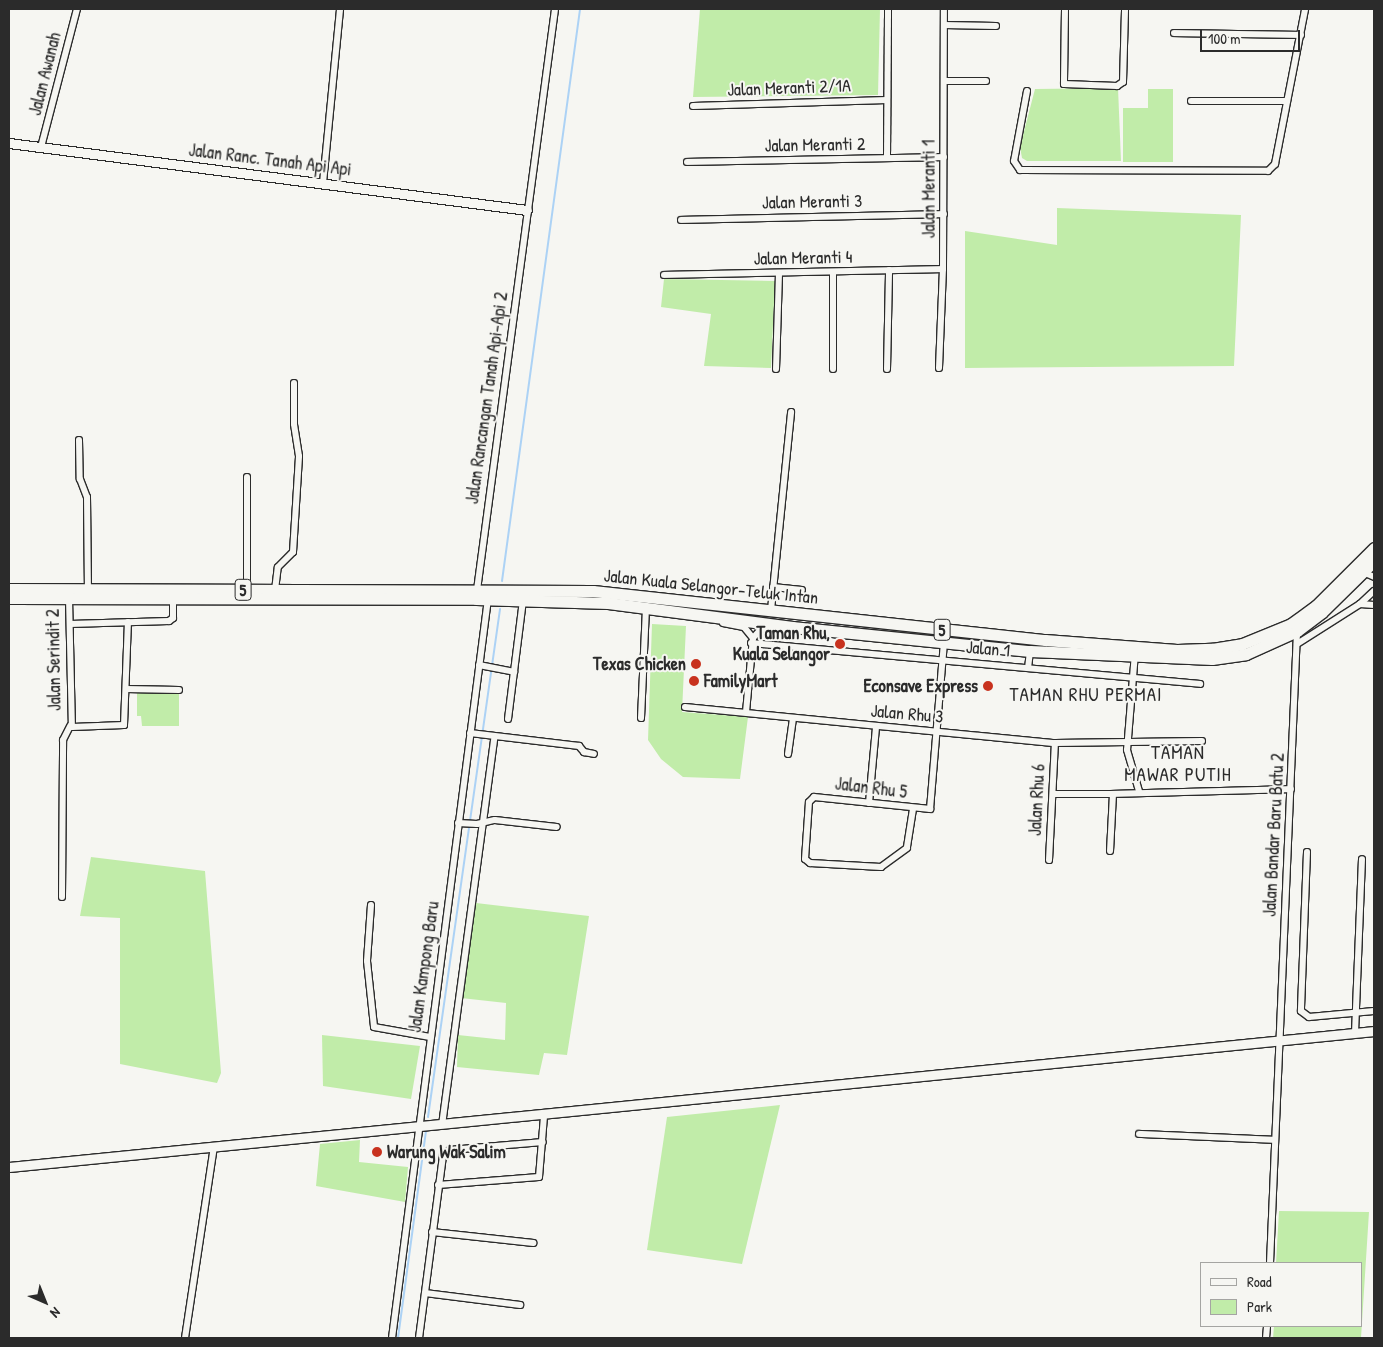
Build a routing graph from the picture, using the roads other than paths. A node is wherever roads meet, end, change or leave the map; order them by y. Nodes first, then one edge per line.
1 (77, 9) edge
2 (340, 9) edge
3 (555, 9) edge
4 (888, 9) edge
5 (944, 9) edge
6 (1065, 9) edge
7 (1125, 9) edge
8 (1305, 9) edge
9 (944, 25) junction
10 (996, 26) dead end
11 (1174, 33) dead end
12 (1301, 35) junction
13 (945, 81) junction
14 (986, 81) dead end
15 (1027, 91) dead end
16 (887, 100) junction
17 (1191, 101) dead end
18 (1287, 101) junction
19 (693, 106) dead end
20 (9, 143) edge
21 (42, 148) junction
22 (887, 158) junction
23 (944, 158) junction
24 (687, 162) dead end
25 (323, 183) junction
26 (527, 210) junction
27 (944, 214) junction
28 (681, 220) dead end
29 (944, 269) junction
30 (888, 270) junction
31 (834, 272) junction
32 (779, 274) junction
33 (664, 275) dead end
34 (939, 368) dead end
35 (776, 369) dead end
36 (887, 369) dead end
37 (833, 370) dead end
38 (294, 383) dead end
39 (791, 412) dead end
40 (79, 440) dead end
41 (246, 477) dead end
42 (1374, 548) edge
43 (1374, 561) edge
44 (1363, 572) junction
45 (1374, 577) edge
46 (773, 587) junction
47 (9, 589) edge
48 (88, 589) junction
49 (248, 590) junction
50 (275, 590) junction
51 (477, 590) junction
52 (802, 590) dead end
53 (1374, 591) edge
54 (9, 598) edge
55 (68, 598) junction
56 (173, 598) junction
57 (488, 599) junction
58 (523, 600) junction
59 (1360, 604) junction
60 (1374, 606) edge
61 (646, 608) junction
62 (771, 610) junction
63 (713, 617) junction
64 (128, 622) junction
65 (70, 624) junction
66 (792, 627) junction
67 (1297, 631) junction
68 (752, 640) junction
69 (944, 642) junction
70 (1297, 644) junction
71 (1030, 651) junction
72 (1135, 652) junction
73 (944, 660) junction
74 (479, 665) junction
75 (1028, 668) junction
76 (514, 672) junction
77 (1132, 677) junction
78 (1200, 684) dead end
79 (126, 688) junction
80 (179, 690) dead end
81 (685, 707) dead end
82 (746, 712) junction
83 (641, 718) dead end
84 (793, 718) junction
85 (508, 719) dead end
86 (70, 726) junction
87 (876, 727) junction
88 (938, 732) junction
89 (470, 734) junction
90 (494, 738) junction
91 (1127, 740) junction
92 (1202, 741) dead end
93 (1055, 743) junction
94 (594, 754) dead end
95 (788, 754) dead end
96 (1291, 790) junction
97 (1139, 791) junction
98 (1053, 794) junction
99 (1113, 794) junction
100 (869, 802) junction
101 (913, 809) junction
102 (461, 823) junction
103 (479, 823) junction
104 (557, 827) dead end
105 (1110, 851) dead end
106 (1307, 852) dead end
107 (1362, 859) dead end
108 (1049, 860) dead end
109 (62, 897) dead end
110 (371, 905) dead end
111 (1374, 1011) edge
112 (1356, 1013) junction
113 (1374, 1031) edge
114 (1355, 1033) junction
115 (430, 1037) junction
116 (1279, 1041) junction
117 (544, 1116) junction
118 (442, 1124) junction
119 (418, 1127) junction
120 (1139, 1134) dead end
121 (1275, 1140) junction
122 (543, 1142) junction
123 (214, 1147) junction
124 (9, 1167) edge
125 (438, 1185) junction
126 (432, 1232) junction
127 (533, 1243) dead end
128 (1270, 1262) edge
129 (424, 1293) junction
130 (520, 1305) dead end
131 (185, 1338) edge
132 (392, 1338) edge
133 (419, 1338) edge

1 - 21 street, Jalan Awanah
2 - 25 street
3 - 26 street, Jalan Rancangan Tanah Api-Api 2
4 - 16 street
5 - 9 street, Jalan Meranti 1
6 - 7 street
8 - 12 street
9 - 10 street
9 - 13 street, Jalan Meranti 1
11 - 12 street
12 - 18 street
13 - 14 street
13 - 23 street, Jalan Meranti 1
15 - 18 street
16 - 19 street, Jalan Meranti 2/1A
16 - 22 street
17 - 18 street
20 - 21 street, Jalan Ranc. Tanah Api Api
21 - 25 street, Jalan Ranc. Tanah Api Api
22 - 23 street, Jalan Meranti 2
22 - 24 street, Jalan Meranti 2
23 - 27 street, Jalan Meranti 1
25 - 26 street, Jalan Ranc. Tanah Api Api
26 - 51 street, Jalan Rancangan Tanah Api-Api 2
27 - 28 street, Jalan Meranti 3
27 - 29 street, Jalan Meranti 1
29 - 30 street, Jalan Meranti 4
29 - 34 street, Jalan Meranti 1
30 - 31 street, Jalan Meranti 4
30 - 36 street
31 - 32 street, Jalan Meranti 4
31 - 37 street
32 - 33 street, Jalan Meranti 4
32 - 35 street
38 - 50 street
39 - 46 street
40 - 48 street
41 - 49 street
42 - 72 highway, Jalan Kuala Selangor-Teluk Intan / 5
43 - 44 highway, Jalan Kuala Selangor-Teluk Intan / 5
44 - 45 street
44 - 67 highway, Jalan Kuala Selangor-Teluk Intan / 5
46 - 52 street
46 - 62 street
47 - 48 highway, Jalan Kuala Selangor-Teluk Intan / 5
48 - 49 highway, Jalan Kuala Selangor-Teluk Intan / 5
49 - 50 highway, Jalan Kuala Selangor-Teluk Intan / 5
50 - 51 highway, Jalan Kuala Selangor-Teluk Intan / 5
51 - 62 highway, Jalan Kuala Selangor-Teluk Intan / 5
53 - 59 street
54 - 55 highway, Jalan Kuala Selangor-Teluk Intan / 5
55 - 56 highway, Jalan Kuala Selangor-Teluk Intan / 5
55 - 65 street, Jalan Serindit 2
56 - 57 highway, Jalan Kuala Selangor-Teluk Intan / 5
56 - 64 street
57 - 58 highway, Jalan Kuala Selangor-Teluk Intan / 5
57 - 74 street, Jalan Kampong Baru
58 - 61 highway, Jalan Kuala Selangor-Teluk Intan / 5
58 - 76 street
59 - 60 street
59 - 70 street
61 - 63 highway, Jalan Kuala Selangor-Teluk Intan / 5
61 - 83 street
62 - 72 highway, Jalan Kuala Selangor-Teluk Intan / 5
63 - 66 highway, Jalan Kuala Selangor-Teluk Intan / 5
63 - 68 street
64 - 65 street
64 - 79 street
65 - 86 street, Jalan Serindit 2
66 - 68 street
66 - 69 highway, Jalan Kuala Selangor-Teluk Intan / 5
67 - 70 street, Jalan Bandar Baru Batu 2
67 - 72 highway, Jalan Kuala Selangor-Teluk Intan / 5
68 - 73 street, Jalan 1
68 - 82 street
69 - 71 highway, Jalan Kuala Selangor-Teluk Intan / 5
69 - 73 street
70 - 96 street, Jalan Bandar Baru Batu 2
71 - 72 highway, Jalan Kuala Selangor-Teluk Intan / 5
71 - 75 street
72 - 77 street
73 - 75 street, Jalan 1
73 - 88 street
74 - 76 street
74 - 89 street, Jalan Kampong Baru
75 - 77 street, Jalan 1
76 - 85 street
77 - 78 street, Jalan 1
77 - 91 street
79 - 80 street
79 - 86 street, Jalan Serindit 2
81 - 82 street, Jalan Rhu 3
82 - 84 street, Jalan Rhu 3
84 - 87 street, Jalan Rhu 3
84 - 95 street
86 - 109 street
87 - 88 street, Jalan Rhu 3
87 - 100 street
88 - 93 street, Jalan Rhu 3
88 - 101 street, Jalan Rhu 5
89 - 90 street
89 - 102 street, Jalan Kampong Baru
90 - 94 street
90 - 103 street
91 - 92 street, Jalan Rhu 3
91 - 93 street, Jalan Rhu 3
91 - 97 street
93 - 98 street, Jalan Rhu 6
96 - 97 street
96 - 116 street, Jalan Bandar Baru Batu 2
97 - 99 street
98 - 99 street
98 - 108 street, Jalan Rhu 6
99 - 105 street
100 - 101 street, Jalan Rhu 5
100 - 101 street, Jalan Rhu 5
102 - 103 street
102 - 115 street, Jalan Kampong Baru
103 - 104 street
103 - 118 street
106 - 112 street
107 - 112 street
110 - 115 street
111 - 112 street
112 - 114 street
113 - 114 street
114 - 116 street
115 - 119 street, Jalan Kampong Baru
116 - 117 street
116 - 121 street, Jalan Bandar Baru Batu 2
117 - 118 street
117 - 122 street
118 - 119 street
119 - 123 street
119 - 132 street, Jalan Kampong Baru
120 - 121 street
121 - 128 street, Jalan Bandar Baru Batu 2
122 - 125 street
122 - 125 street
123 - 124 street
123 - 131 street
125 - 126 street
126 - 127 street
126 - 129 street
129 - 130 street
129 - 133 street

